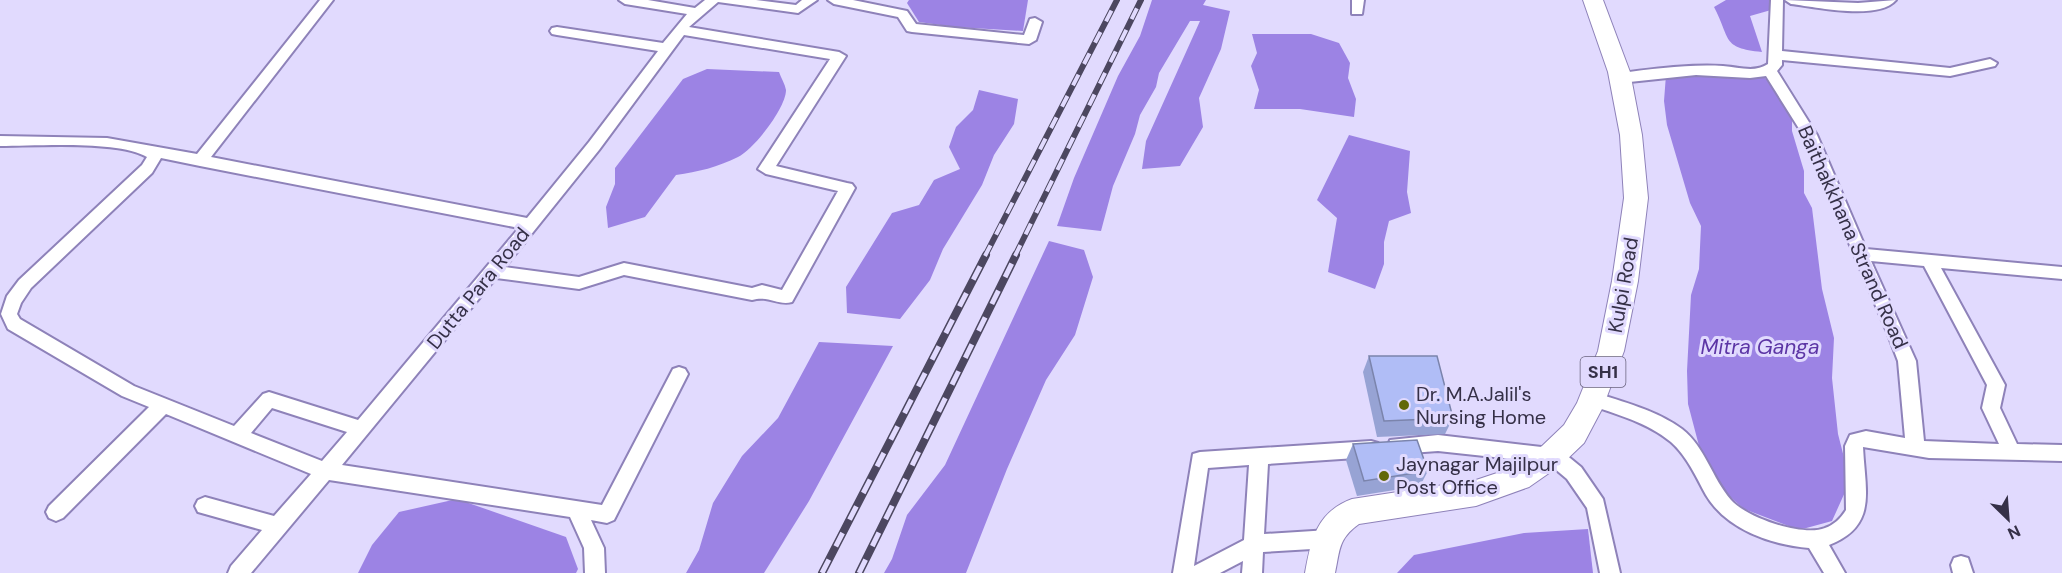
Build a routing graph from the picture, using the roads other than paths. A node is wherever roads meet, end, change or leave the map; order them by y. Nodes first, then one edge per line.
1 (327, 0) edge
2 (625, 0) edge
3 (712, 0) edge
4 (723, 0) edge
5 (811, 0) edge
6 (834, 0) edge
7 (1593, 0) edge
8 (1777, 0) edge
9 (1791, 0) edge
10 (1890, 0) edge
11 (696, 12) junction
12 (1035, 22) dead end
13 (680, 30) junction
14 (557, 32) dead end
15 (666, 48) junction
16 (1773, 63) junction
17 (1990, 63) dead end
18 (1620, 78) junction
19 (0, 141) edge
20 (152, 151) junction
21 (200, 161) junction
22 (530, 224) junction
23 (1860, 254) junction
24 (1929, 261) junction
25 (491, 271) junction
26 (2062, 273) edge
27 (4, 316) edge
28 (679, 374) dead end
29 (1593, 399) junction
30 (163, 405) junction
31 (361, 429) junction
32 (238, 435) junction
33 (1915, 448) junction
34 (2013, 452) junction
35 (2062, 453) edge
36 (1552, 455) junction
37 (1259, 457) junction
38 (325, 471) junction
39 (205, 506) dead end
40 (577, 510) junction
41 (56, 512) dead end
42 (278, 526) junction
43 (1329, 539) junction
44 (1815, 540) junction
45 (1254, 544) junction
46 (238, 573) edge
47 (594, 573) edge
48 (1183, 573) edge
49 (1201, 573) edge
50 (1252, 573) edge
51 (1320, 573) edge
52 (1610, 573) edge
53 (1835, 573) edge

1 - 21 street
2 - 11 street
3 - 11 street, Dutta Para Road
4 - 5 street
6 - 12 street
7 - 18 main road, Kulpi Road / SH1
8 - 16 street
9 - 10 street
11 - 13 street, Dutta Para Road
13 - 15 street, Dutta Para Road
13 - 25 street
14 - 15 street
15 - 22 street, Dutta Para Road
16 - 17 street
16 - 18 street
16 - 23 street, Baithakkhana Strand Road
18 - 29 main road, Kulpi Road / SH1
19 - 20 street
20 - 21 street
20 - 27 street
21 - 22 street
22 - 25 street, Dutta Para Road
23 - 24 street
23 - 33 street, Baithakkhana Strand Road
24 - 26 street
24 - 34 street
25 - 31 street, Dutta Para Road
27 - 30 street
28 - 40 street
29 - 36 main road, Kulpi Road / SH1
29 - 44 street
30 - 32 street
30 - 41 street
31 - 32 street
31 - 38 street, Dutta Para Road
32 - 38 street
33 - 34 street
33 - 44 street
34 - 35 street
36 - 37 street
36 - 43 main road, Kulpi Road / SH1
36 - 52 street
37 - 45 street
37 - 48 street
38 - 40 street
38 - 42 street, Dutta Para Road
39 - 42 street
40 - 47 street
42 - 46 street, Dutta Para Road
43 - 45 street
43 - 51 main road, Kulpi Road / SH1
44 - 53 street
45 - 49 street
45 - 50 street

